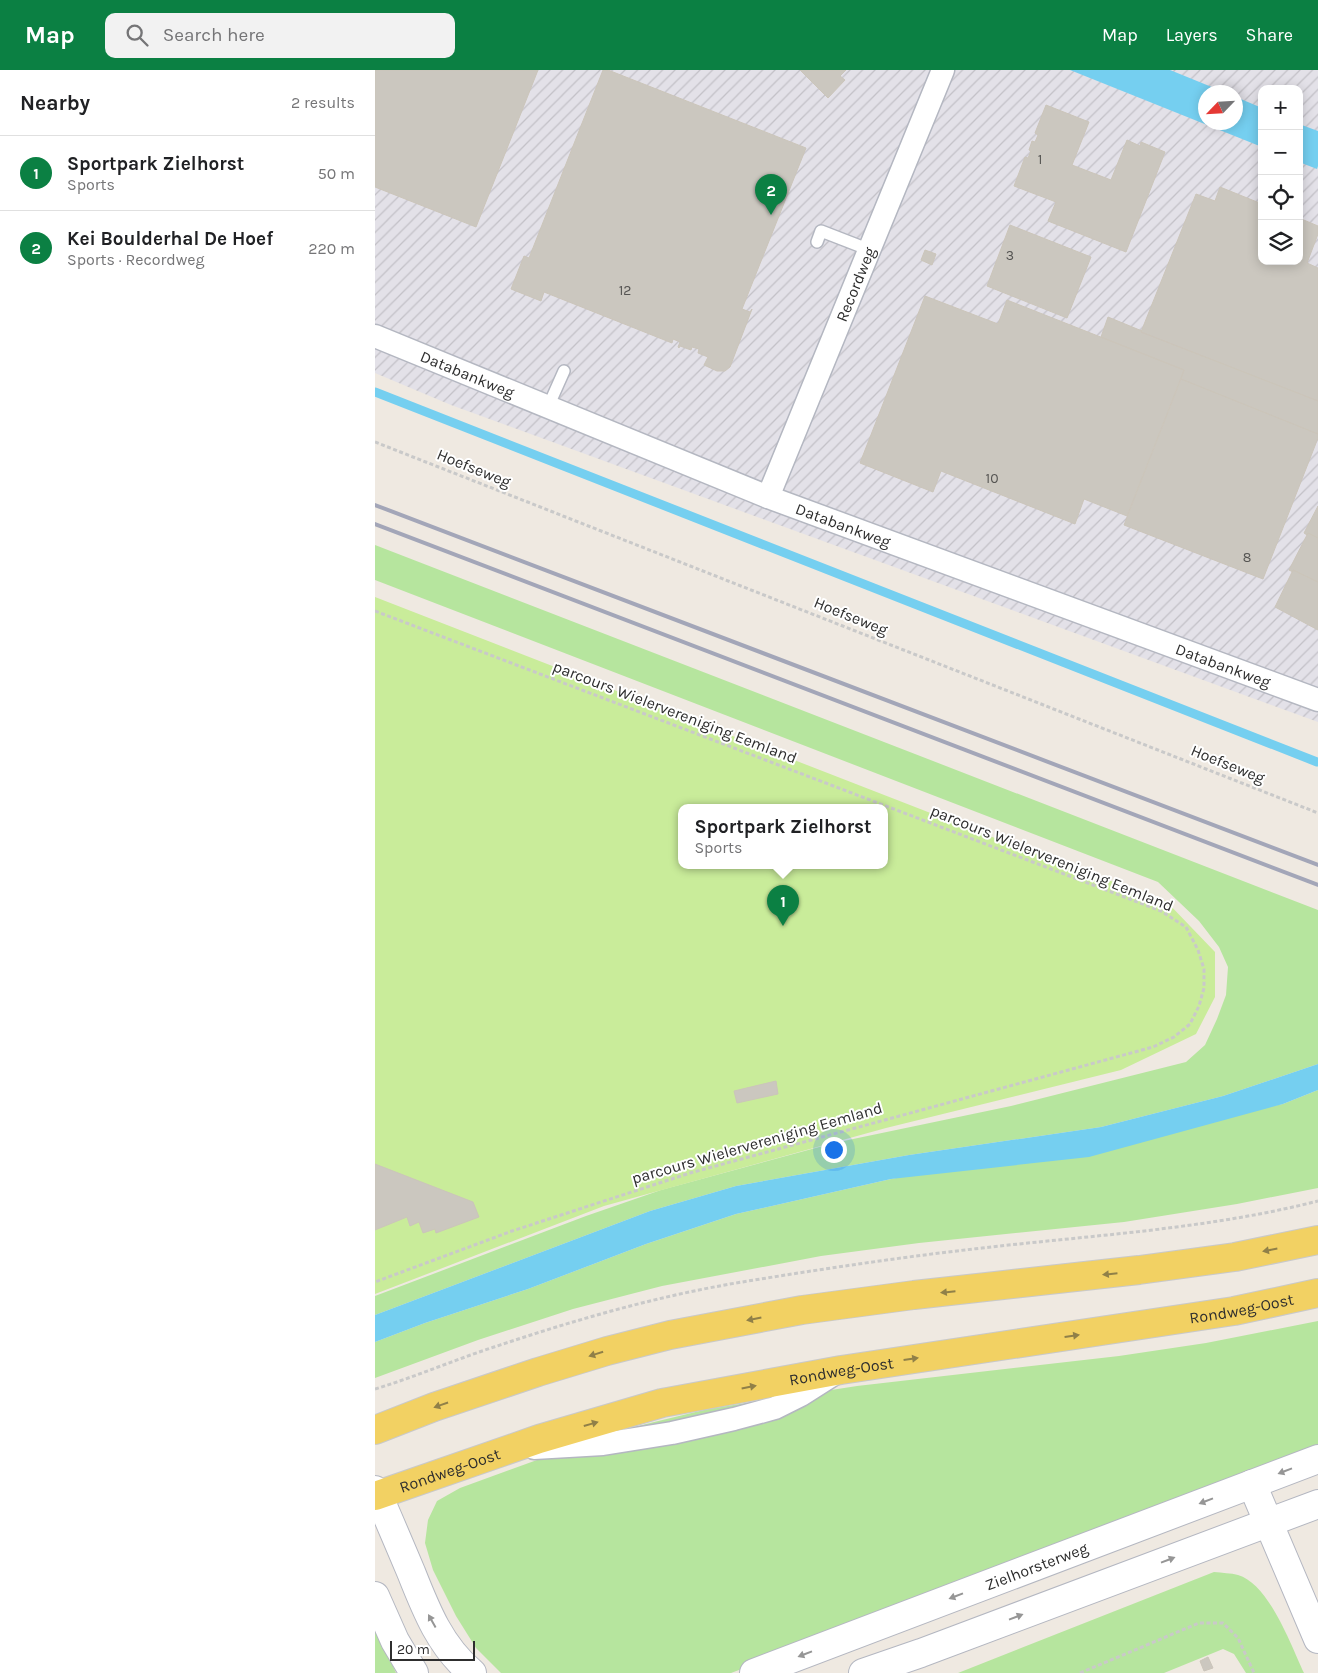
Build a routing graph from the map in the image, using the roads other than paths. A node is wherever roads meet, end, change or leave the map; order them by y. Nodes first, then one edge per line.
1 (943, 70) edge
2 (817, 242) dead end
3 (869, 250) junction
4 (375, 336) edge
5 (564, 370) dead end
6 (548, 407) junction
7 (769, 498) junction
8 (1318, 700) edge
9 (1318, 1240) edge
10 (1318, 1293) edge
11 (375, 1430) edge
12 (1318, 1459) edge
13 (1252, 1484) junction
14 (376, 1493) edge
15 (1318, 1504) edge
16 (1269, 1523) junction
17 (375, 1596) edge
18 (1318, 1639) edge
19 (414, 1673) edge
20 (472, 1673) edge
21 (755, 1673) edge
22 (863, 1673) edge

1 - 3 street, Recordweg
2 - 3 lane
3 - 7 street, Recordweg
4 - 6 street, Databankweg
5 - 6 lane
6 - 7 street, Databankweg
7 - 8 street, Databankweg
9 -> 11 main road
14 -> 10 main road, Rondweg-Oost
12 -> 13 main road, Zielhorsterweg
13 - 16 main road
13 -> 21 main road, Zielhorsterweg
20 -> 14 main road
15 - 16 main road
16 - 18 main road
22 -> 16 main road
17 - 19 main road

